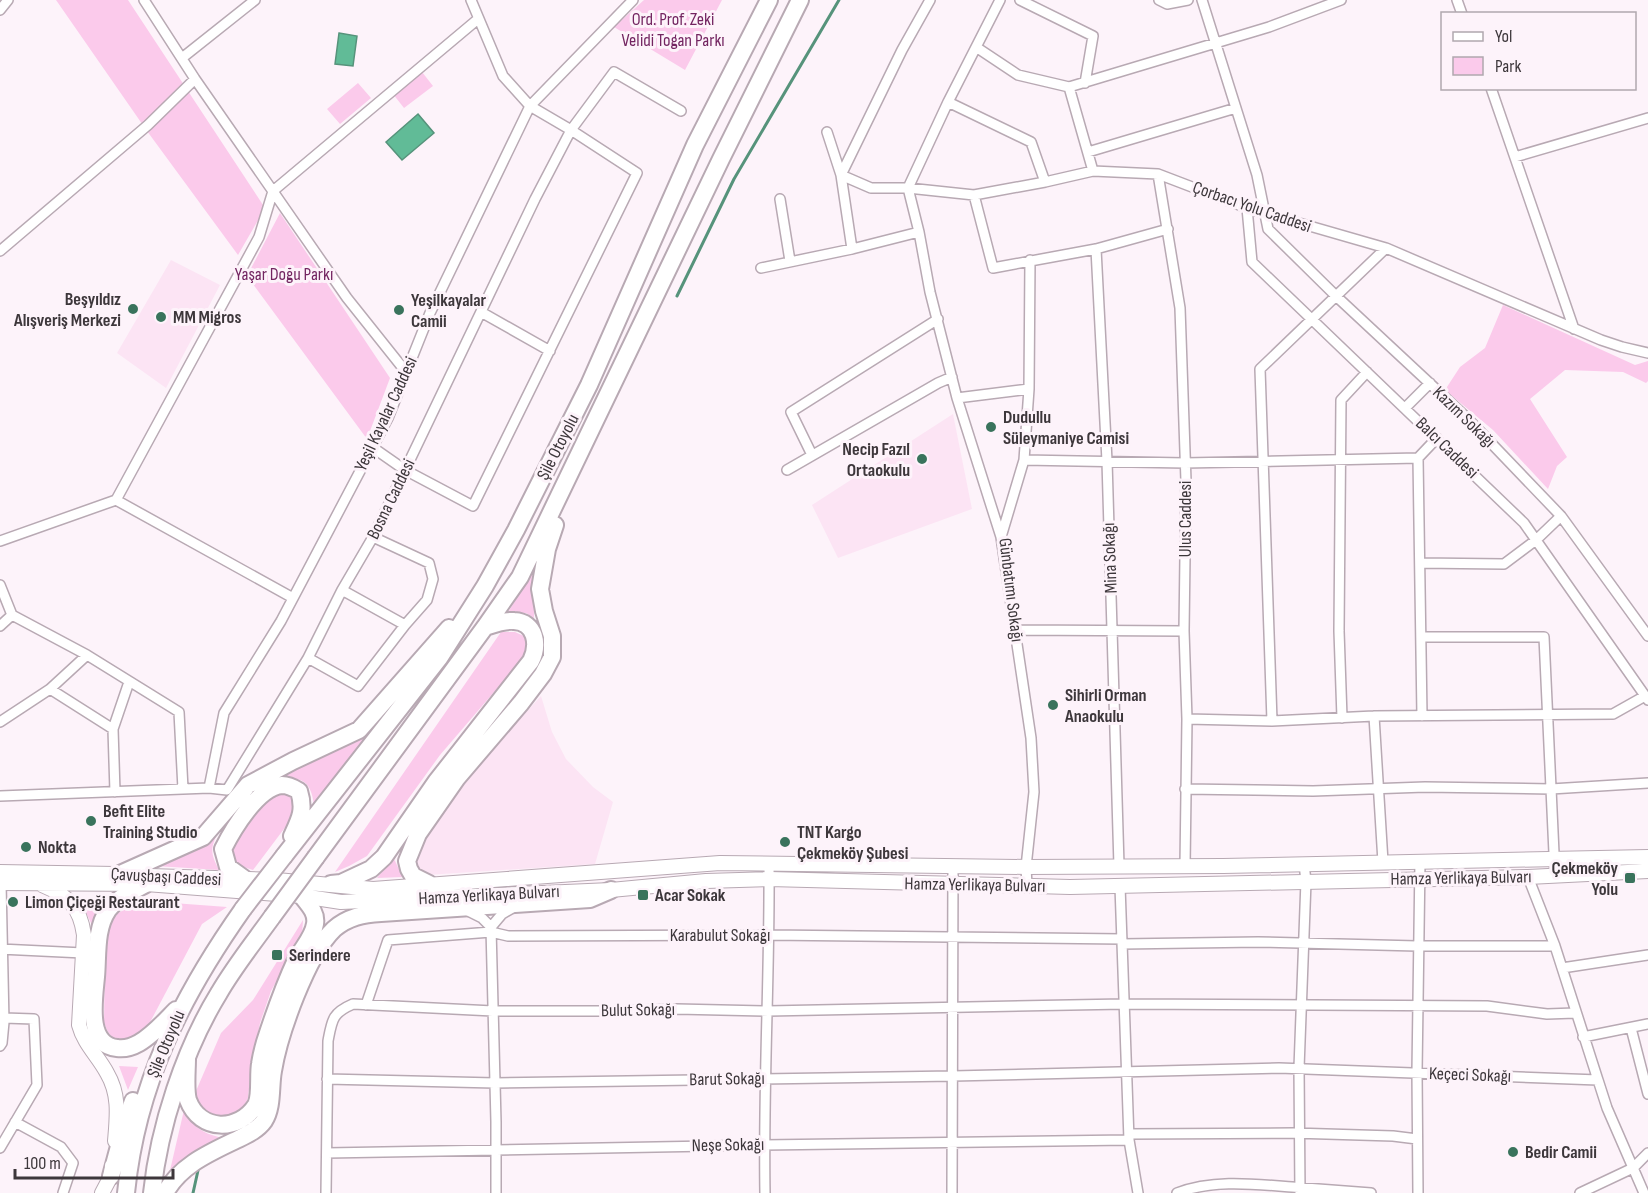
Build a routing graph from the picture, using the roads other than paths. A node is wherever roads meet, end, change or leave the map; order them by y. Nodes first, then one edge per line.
1 (8, 0) edge
2 (144, 0) edge
3 (255, 0) edge
4 (471, 0) edge
5 (633, 0) edge
6 (769, 0) edge
7 (800, 0) edge
8 (930, 0) edge
9 (1000, 0) edge
10 (1020, 0) edge
11 (1159, 0) edge
12 (1188, 0) edge
13 (1202, 0) edge
14 (1341, 0) edge
15 (0, 10) edge
16 (478, 19) junction
17 (1215, 42) junction
18 (976, 47) junction
19 (182, 58) junction
20 (195, 79) junction
21 (1085, 83) junction
22 (1069, 87) junction
23 (1492, 90) edge
24 (948, 102) junction
25 (530, 106) junction
26 (1236, 108) junction
27 (681, 111) dead end
28 (1648, 118) edge
29 (571, 130) junction
30 (827, 132) dead end
31 (1088, 152) junction
32 (1515, 157) junction
33 (1093, 171) junction
34 (1158, 174) junction
35 (841, 175) junction
36 (1045, 182) junction
37 (908, 188) junction
38 (273, 191) junction
39 (974, 195) junction
40 (780, 199) dead end
41 (1247, 208) junction
42 (1266, 214) junction
43 (1167, 229) junction
44 (918, 232) junction
45 (1386, 248) junction
46 (852, 249) junction
47 (1095, 249) junction
48 (0, 251) edge
49 (1030, 260) junction
50 (790, 261) junction
51 (761, 268) dead end
52 (1336, 296) junction
53 (481, 312) junction
54 (1312, 319) junction
55 (938, 320) junction
56 (1574, 329) junction
57 (550, 351) junction
58 (1648, 353) edge
59 (406, 372) junction
60 (1367, 372) junction
61 (952, 377) junction
62 (1430, 383) junction
63 (1029, 389) junction
64 (957, 398) junction
65 (1405, 408) junction
66 (1437, 438) junction
67 (584, 446) junction
68 (372, 447) junction
69 (812, 455) junction
70 (1418, 458) junction
71 (1024, 460) junction
72 (1107, 460) junction
73 (1340, 460) junction
74 (1263, 462) junction
75 (1185, 463) junction
76 (405, 470) junction
77 (787, 470) dead end
78 (116, 500) junction
79 (1561, 516) junction
80 (373, 537) junction
81 (1001, 537) junction
82 (1536, 540) junction
83 (0, 541) edge
84 (1420, 563) junction
85 (0, 585) edge
86 (485, 586) junction
87 (342, 590) junction
88 (293, 598) junction
89 (12, 615) junction
90 (405, 625) junction
91 (0, 626) edge
92 (485, 627) junction
93 (1015, 630) junction
94 (1112, 631) junction
95 (1184, 631) junction
96 (1648, 636) edge
97 (1421, 638) junction
98 (87, 655) junction
99 (308, 658) junction
100 (129, 682) junction
101 (50, 689) junction
102 (1646, 698) edge
103 (1547, 715) junction
104 (1374, 716) junction
105 (1422, 716) junction
106 (1342, 718) junction
107 (1187, 719) junction
108 (1272, 721) junction
109 (0, 722) edge
110 (113, 729) junction
111 (1648, 783) edge
112 (209, 788) junction
113 (1378, 788) junction
114 (183, 789) junction
115 (1185, 789) junction
116 (1551, 789) junction
117 (115, 792) junction
118 (0, 796) edge
119 (284, 856) junction
120 (1648, 857) edge
121 (1555, 859) junction
122 (1419, 861) junction
123 (1383, 862) junction
124 (769, 863) junction
125 (1304, 864) junction
126 (953, 866) junction
127 (1119, 866) junction
128 (1185, 866) junction
129 (1026, 867) junction
130 (1648, 871) edge
131 (0, 872) edge
132 (118, 874) junction
133 (1555, 875) junction
134 (1528, 877) junction
135 (1420, 878) junction
136 (769, 879) junction
137 (246, 880) junction
138 (1306, 882) junction
139 (0, 883) edge
140 (40, 884) junction
141 (146, 884) junction
142 (331, 884) junction
143 (429, 884) junction
144 (953, 885) junction
145 (1027, 886) junction
146 (1120, 886) junction
147 (611, 890) junction
148 (302, 896) junction
149 (527, 903) junction
150 (458, 908) junction
151 (491, 930) junction
152 (768, 935) junction
153 (953, 937) junction
154 (1122, 941) junction
155 (1304, 943) junction
156 (1418, 946) junction
157 (1555, 946) junction
158 (1, 949) edge
159 (83, 953) junction
160 (1648, 955) edge
161 (1562, 968) junction
162 (184, 1003) junction
163 (1124, 1004) junction
164 (366, 1005) junction
165 (1302, 1005) junction
166 (1417, 1006) junction
167 (953, 1007) junction
168 (494, 1011) junction
169 (768, 1011) junction
170 (1575, 1013) junction
171 (4, 1018) junction
172 (1648, 1024) edge
173 (1631, 1028) junction
174 (1583, 1037) junction
175 (1, 1039) edge
176 (164, 1045) junction
177 (187, 1059) junction
178 (1299, 1068) junction
179 (1126, 1072) junction
180 (1417, 1072) junction
181 (953, 1076) junction
182 (766, 1078) junction
183 (327, 1079) junction
184 (1598, 1080) junction
185 (495, 1083) junction
186 (1648, 1094) edge
187 (15, 1122) junction
188 (1299, 1133) junction
189 (1129, 1137) junction
190 (1417, 1139) junction
191 (952, 1143) junction
192 (764, 1145) junction
193 (0, 1148) edge
194 (496, 1150) junction
195 (327, 1153) junction
196 (1648, 1153) edge
197 (1633, 1168) junction
198 (111, 1176) junction
199 (1299, 1190) edge
200 (63, 1193) edge
201 (102, 1193) edge
202 (110, 1193) edge
203 (126, 1193) edge
204 (152, 1193) edge
205 (165, 1193) edge
206 (326, 1193) edge
207 (496, 1193) edge
208 (765, 1193) edge
209 (952, 1193) edge
210 (1138, 1193) edge
211 (1176, 1193) edge
212 (1371, 1193) edge
213 (1418, 1193) edge
214 (1580, 1193) edge
215 (1644, 1193) edge

1 - 15 street
2 - 19 street
3 - 19 street
4 - 16 street
5 - 25 street, Yeşil Kayalar Caddesi
6 - 86 highway, Şile Otoyolu
7 - 67 highway, Şile Otoyolu
8 - 35 street
9 - 18 street
10 - 21 street
11 - 12 street
13 - 17 street, Kazım Sokağı
14 - 17 street
16 - 25 street
16 - 38 street
17 - 21 street
17 - 26 street, Kazım Sokağı
18 - 22 street
18 - 24 street
19 - 20 street
20 - 38 street
20 - 48 street
21 - 22 street
22 - 31 street
23 - 32 street
24 - 36 street
24 - 37 street
25 - 29 street
25 - 59 street, Yeşil Kayalar Caddesi
26 - 31 street
26 - 42 street, Kazım Sokağı
27 - 29 street, Bosna Caddesi
28 - 32 street
29 - 53 street, Bosna Caddesi
29 - 57 street
30 - 35 street
31 - 33 street
32 - 56 street
33 - 34 street, Çorbacı Yolu Caddesi
33 - 36 street, Çorbacı Yolu Caddesi
34 - 41 street, Çorbacı Yolu Caddesi
34 - 43 street, Ulus Caddesi
35 - 37 street, Çorbacı Yolu Caddesi
35 - 46 street
36 - 39 street, Çorbacı Yolu Caddesi
37 - 39 street, Çorbacı Yolu Caddesi
37 - 44 street
38 - 59 street
38 - 78 street
39 - 49 street
40 - 50 street
41 - 42 street, Çorbacı Yolu Caddesi
41 - 54 street, Balcı Caddesi
42 - 45 street, Çorbacı Yolu Caddesi
42 - 52 street, Kazım Sokağı
43 - 47 street
43 - 75 street, Ulus Caddesi
44 - 46 street
44 - 55 street
45 - 52 street
45 - 56 street, Çorbacı Yolu Caddesi
46 - 50 street
47 - 49 street
47 - 72 street, Mina Sokağı
49 - 63 street, Günbatımı Sokağı
50 - 51 street
52 - 54 street
52 - 62 street, Kazım Sokağı
53 - 57 street
53 - 76 street, Bosna Caddesi
54 - 60 street, Balcı Caddesi
54 - 74 street
55 - 61 street
55 - 69 street
56 - 58 street, Çorbacı Yolu Caddesi
57 - 76 street
59 - 68 street, Yeşil Kayalar Caddesi
60 - 65 street, Balcı Caddesi
60 - 73 street
61 - 64 street
61 - 69 street
62 - 65 street
62 - 79 street, Kazım Sokağı
63 - 64 street
63 - 71 street, Günbatımı Sokağı
64 - 81 street
65 - 66 street, Balcı Caddesi
66 - 70 street
66 - 82 street, Balcı Caddesi
67 - 92 highway, Şile Otoyolu
67 - 143 highway
68 - 76 street
68 - 88 street, Yeşil Kayalar Caddesi
69 - 77 street
70 - 73 street
70 - 84 street
71 - 72 street
71 - 81 street, Günbatımı Sokağı
72 - 75 street
72 - 94 street, Mina Sokağı
73 - 74 street
73 - 106 street
74 - 75 street
74 - 108 street
75 - 95 street, Ulus Caddesi
76 - 80 street, Bosna Caddesi
78 - 83 street
78 - 88 street
79 - 82 street
79 - 96 street, Kazım Sokağı
80 - 87 street, Bosna Caddesi
80 - 90 street
81 - 93 street, Günbatımı Sokağı
82 - 84 street
82 - 102 street, Balcı Caddesi
84 - 97 street
85 - 89 street
86 - 119 highway, Şile Otoyolu
86 - 132 highway
87 - 90 street
87 - 99 street, Bosna Caddesi
88 - 112 street, Yeşil Kayalar Caddesi
89 - 91 street
89 - 98 street
90 - 99 street
92 - 142 highway
92 - 177 highway, Şile Otoyolu, bridge
93 - 94 street
93 - 129 street, Günbatımı Sokağı
94 - 95 street
94 - 127 street, Mina Sokağı
95 - 107 street, Ulus Caddesi
97 - 103 street
97 - 105 street
98 - 100 street
98 - 101 street
99 - 112 street, Bosna Caddesi
100 - 110 street
100 - 114 street
101 - 109 street
101 - 110 street
102 - 103 street
103 - 105 street
103 - 116 street
104 - 105 street
104 - 106 street
104 - 113 street
106 - 108 street
107 - 108 street
107 - 115 street, Ulus Caddesi
110 - 117 street
111 - 116 street
112 - 114 street, Bosna Caddesi
113 - 115 street
113 - 116 street
113 - 123 street
114 - 117 street, Bosna Caddesi
115 - 128 street, Ulus Caddesi
116 - 121 street
117 - 118 street, Bosna Caddesi
119 - 137 highway
119 - 162 highway, Şile Otoyolu, bridge
120 - 121 main road, Hamza Yerlikaya Bulvarı
121 - 122 main road, Hamza Yerlikaya Bulvarı
121 - 133 street
122 - 123 main road, Hamza Yerlikaya Bulvarı
122 - 135 street
123 - 125 main road, Hamza Yerlikaya Bulvarı
124 - 126 main road, Hamza Yerlikaya Bulvarı
124 - 136 street
124 - 143 main road, Hamza Yerlikaya Bulvarı
125 - 128 main road, Hamza Yerlikaya Bulvarı
125 - 138 street
126 - 129 main road, Hamza Yerlikaya Bulvarı
126 - 144 street
127 - 128 main road, Hamza Yerlikaya Bulvarı
127 - 129 main road, Hamza Yerlikaya Bulvarı
129 - 145 street, Günbatımı Sokağı
130 - 133 main road, Hamza Yerlikaya Bulvarı
131 - 132 main road, Çavuşbaşı Caddesi
132 - 137 main road, Çavuşbaşı Caddesi
133 - 134 main road, Hamza Yerlikaya Bulvarı
134 - 135 main road, Hamza Yerlikaya Bulvarı
134 - 157 street
135 - 138 main road, Hamza Yerlikaya Bulvarı
135 - 156 street
136 - 144 main road, Hamza Yerlikaya Bulvarı
136 - 147 main road, Hamza Yerlikaya Bulvarı
136 - 152 street
137 - 142 main road, Çavuşbaşı Caddesi
138 - 146 main road, Hamza Yerlikaya Bulvarı
138 - 155 street
139 - 140 main road, Çavuşbaşı Caddesi
139 - 158 street
140 - 141 main road, Çavuşbaşı Caddesi
140 - 159 main road
141 - 148 main road, Çavuşbaşı Caddesi
141 - 162 highway
142 - 143 main road, Hamza Yerlikaya Bulvarı
144 - 145 main road, Hamza Yerlikaya Bulvarı
144 - 153 street
145 - 146 main road, Hamza Yerlikaya Bulvarı
146 - 154 street
147 - 148 main road, Hamza Yerlikaya Bulvarı
147 - 149 highway
148 - 177 highway
149 - 150 highway
149 - 151 street
150 - 151 street
150 - 205 highway
151 - 152 street, Karabulut Sokağı
151 - 164 street, Karabulut Sokağı
151 - 168 street
152 - 153 street, Karabulut Sokağı
152 - 169 street
153 - 154 street, Karabulut Sokağı
153 - 167 street
154 - 155 street, Karabulut Sokağı
154 - 163 street
155 - 156 street, Karabulut Sokağı
155 - 165 street
156 - 157 street, Karabulut Sokağı
156 - 166 street
157 - 161 street
158 - 159 street
158 - 171 street
159 - 198 main road
160 - 161 street
161 - 170 street
162 - 176 highway, Şile Otoyolu
163 - 165 street, Bulut Sokağı
163 - 167 street, Bulut Sokağı
163 - 179 street
164 - 168 street, Bulut Sokağı
164 - 183 street, Bulut Sokağı
165 - 166 street, Bulut Sokağı
165 - 178 street
166 - 170 street, Bulut Sokağı
166 - 180 street
167 - 169 street, Bulut Sokağı
167 - 181 street
168 - 169 street, Bulut Sokağı
168 - 185 street
169 - 182 street
170 - 174 street
171 - 175 street
171 - 187 street
172 - 173 street
173 - 174 street
173 - 186 street
174 - 184 street
176 - 198 highway
176 - 203 highway, Şile Otoyolu
177 - 204 highway, Şile Otoyolu
178 - 179 street, Keçeci Sokağı
178 - 180 street, Keçeci Sokağı
178 - 188 street
179 - 181 street, Barut Sokağı
179 - 189 street
180 - 184 street, Keçeci Sokağı
180 - 190 street
181 - 182 street, Barut Sokağı
181 - 191 street
182 - 185 street, Barut Sokağı
182 - 192 street
183 - 185 street, Barut Sokağı
183 - 195 street, Bulut Sokağı
184 - 197 street
185 - 194 street
187 - 193 street
187 - 200 street
188 - 189 street, Neşe Sokağı
188 - 190 street, Neşe Sokağı
188 - 199 street
189 - 191 street, Neşe Sokağı
189 - 210 street
190 - 213 street
191 - 192 street, Neşe Sokağı
191 - 209 street
192 - 194 street, Neşe Sokağı
192 - 208 street
194 - 195 street, Neşe Sokağı
194 - 207 street
195 - 206 street, Bulut Sokağı
196 - 197 street
197 - 214 street
197 - 215 street
198 - 201 main road
198 - 202 main road
199 - 211 street
199 - 212 street

